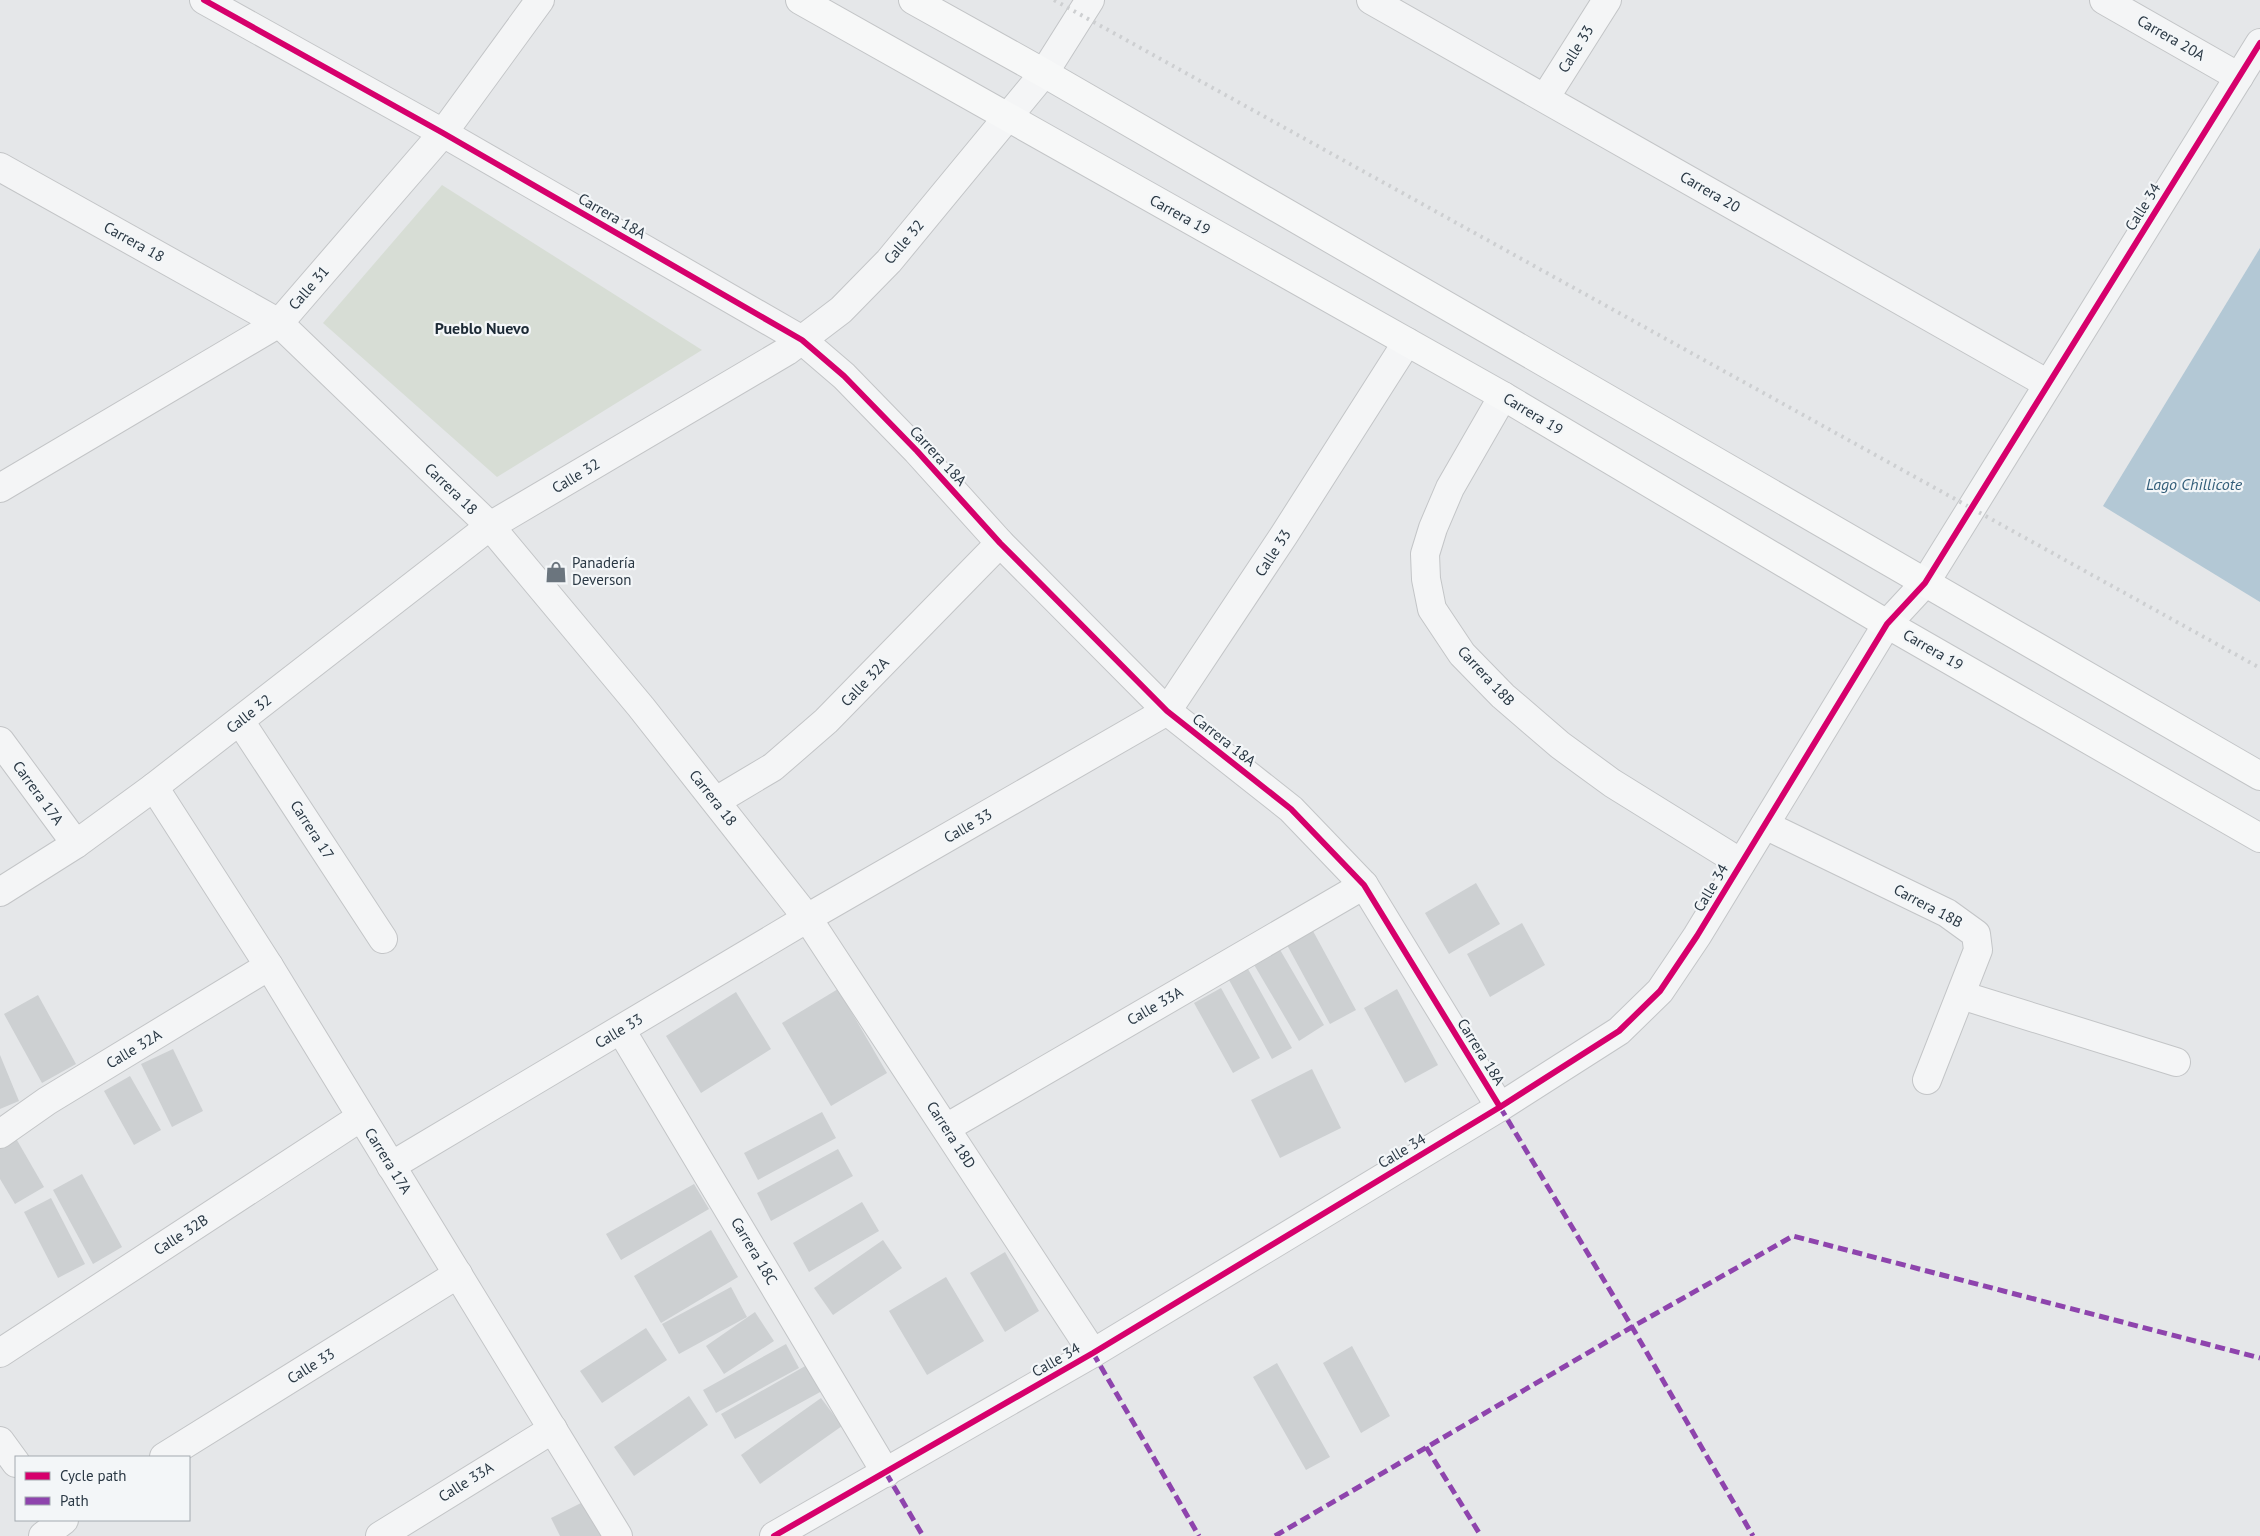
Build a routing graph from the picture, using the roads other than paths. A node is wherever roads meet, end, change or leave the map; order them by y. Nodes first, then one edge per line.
1 (204, 0) edge
2 (540, 0) edge
3 (800, 0) edge
4 (913, 0) edge
5 (1090, 0) edge
6 (1371, 0) edge
7 (1607, 0) edge
8 (2104, 0) edge
9 (2260, 43) edge
10 (1044, 72) junction
11 (2239, 77) junction
12 (1545, 98) junction
13 (1006, 117) junction
14 (443, 133) junction
15 (0, 167) edge
16 (279, 323) junction
17 (802, 340) junction
18 (1407, 342) junction
19 (2048, 384) junction
20 (1503, 396) junction
21 (0, 488) edge
22 (490, 526) junction
23 (1000, 543) junction
24 (1925, 583) junction
25 (1887, 624) junction
26 (1167, 711) junction
27 (240, 721) junction
28 (0, 741) edge
29 (2260, 776) edge
30 (154, 787) junction
31 (716, 801) junction
32 (1765, 825) junction
33 (2260, 838) edge
34 (76, 844) junction
35 (1741, 863) junction
36 (1364, 885) junction
37 (0, 892) edge
38 (808, 918) junction
39 (383, 939) dead end
40 (269, 966) junction
41 (1961, 995) junction
42 (621, 1030) junction
43 (2176, 1062) dead end
44 (1927, 1080) dead end
45 (1500, 1107) junction
46 (361, 1117) junction
47 (946, 1128) junction
48 (0, 1134) edge
49 (391, 1166) junction
50 (458, 1274) junction
51 (0, 1353) edge
52 (1093, 1353) junction
53 (553, 1429) junction
54 (0, 1442) edge
55 (166, 1456) edge
56 (15, 1463) edge
57 (886, 1473) junction
58 (380, 1536) edge
59 (618, 1536) edge
60 (774, 1536) edge

1 - 14 street, Carrera 18A
2 - 14 street, Calle 31
3 - 13 main road, Carrera 19
4 - 10 main road
5 - 10 street, Calle 32
6 - 12 street, Carrera 20
7 - 12 street, Calle 33
8 - 11 street, Carrera 20A
9 - 11 street, Calle 34
10 - 13 street, Calle 32
10 - 24 main road
11 - 19 street, Calle 34
12 - 19 street, Carrera 20
13 - 17 street, Calle 32
13 - 18 main road, Carrera 19
14 - 16 street, Calle 31
14 - 17 street, Carrera 18A
15 - 16 street, Carrera 18
16 - 21 street, Calle 31
16 - 22 street, Carrera 18
17 - 22 street, Calle 32
17 - 23 street, Carrera 18A
18 - 20 main road, Carrera 19
18 - 26 street, Calle 33
19 - 24 street, Calle 34
20 - 25 main road, Carrera 19
20 - 35 street, Carrera 18B
22 - 27 street, Calle 32
22 - 31 street, Carrera 18
23 - 26 street, Carrera 18A
23 - 31 street, Calle 32A
24 - 25 street, Calle 34
24 - 29 main road
25 - 32 street, Calle 34
25 - 33 main road, Carrera 19
26 - 36 street, Carrera 18A
26 - 38 street, Calle 33
27 - 30 street, Calle 32
27 - 39 street, Carrera 17
28 - 34 street, Carrera 17A
30 - 34 street, Calle 32
30 - 40 street, Carrera 17A
31 - 38 street, Carrera 18
32 - 35 street, Calle 34
32 - 41 street, Carrera 18B
34 - 37 street, Calle 32
35 - 45 street, Calle 34
36 - 45 street, Carrera 18A
36 - 47 street, Calle 33A
38 - 42 street, Calle 33
38 - 47 street, Carrera 18D
40 - 46 street, Carrera 17A
40 - 48 street, Calle 32A
41 - 43 street
41 - 44 street, Carrera 18B
42 - 49 street, Calle 33
42 - 57 street, Carrera 18C
45 - 52 street, Calle 34
46 - 49 street, Carrera 17A
46 - 51 street, Calle 32B
47 - 52 street, Carrera 18D
49 - 50 street, Carrera 17A
50 - 53 street, Carrera 17A
50 - 55 street, Calle 33
52 - 57 street, Calle 34
53 - 58 street, Calle 33A
53 - 59 street, Carrera 17A
54 - 56 street
57 - 60 street, Calle 34

